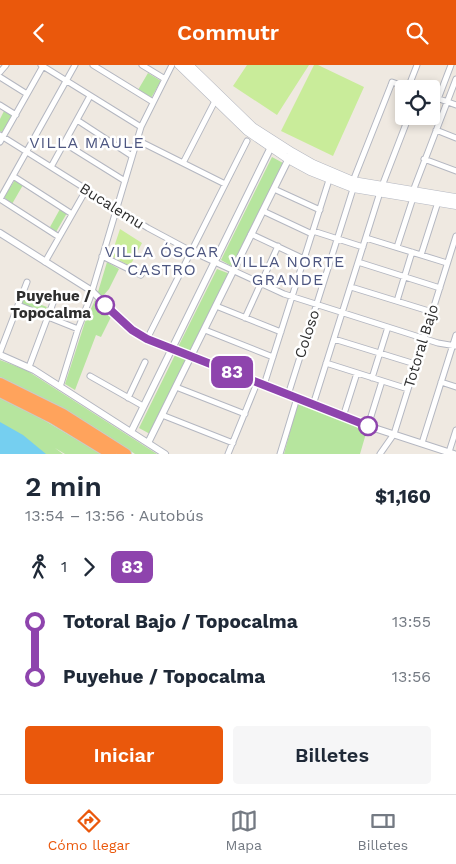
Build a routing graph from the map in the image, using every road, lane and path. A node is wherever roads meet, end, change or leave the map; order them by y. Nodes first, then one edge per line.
1 (6, 65) edge
2 (42, 65) edge
3 (75, 65) edge
4 (93, 65) edge
5 (142, 65) edge
6 (172, 65) edge
7 (178, 65) edge
8 (189, 65) edge
9 (417, 65) edge
10 (451, 65) edge
11 (0, 72) edge
12 (0, 77) edge
13 (165, 79) junction
14 (456, 79) edge
15 (412, 80) edge
16 (66, 81) junction
17 (395, 83) edge
18 (27, 94) junction
19 (440, 94) edge
20 (90, 96) junction
21 (440, 100) edge
22 (215, 101) junction
23 (153, 102) junction
24 (447, 102) junction
25 (0, 105) edge
26 (456, 105) edge
27 (16, 115) junction
28 (77, 120) junction
29 (406, 125) edge
30 (141, 127) junction
31 (436, 130) junction
32 (1, 138) edge
33 (456, 138) edge
34 (137, 140) junction
35 (247, 141) dead end
36 (64, 143) junction
37 (272, 145) junction
38 (26, 152) junction
39 (132, 156) junction
40 (290, 156) junction
41 (424, 159) junction
42 (183, 163) junction
43 (51, 167) junction
44 (456, 171) edge
45 (13, 176) junction
46 (329, 180) junction
47 (125, 181) junction
48 (225, 184) junction
49 (353, 185) junction
50 (86, 189) junction
51 (274, 189) junction
52 (381, 189) junction
53 (413, 195) junction
54 (456, 198) edge
55 (0, 199) edge
56 (438, 202) junction
57 (456, 205) edge
58 (116, 209) junction
59 (320, 210) junction
60 (263, 211) junction
61 (72, 214) junction
62 (312, 232) junction
63 (0, 233) edge
64 (252, 234) junction
65 (456, 236) edge
66 (59, 237) junction
67 (366, 238) junction
68 (338, 239) junction
69 (278, 247) junction
70 (363, 247) junction
71 (397, 247) junction
72 (191, 251) junction
73 (412, 252) junction
74 (421, 255) junction
75 (102, 256) junction
76 (304, 259) junction
77 (45, 262) junction
78 (214, 262) junction
79 (358, 262) junction
80 (447, 263) junction
81 (233, 271) junction
82 (142, 275) dead end
83 (404, 276) junction
84 (26, 282) dead end
85 (261, 284) junction
86 (351, 287) junction
87 (440, 287) junction
88 (92, 291) junction
89 (56, 295) dead end
90 (292, 297) junction
91 (396, 301) junction
92 (18, 305) junction
93 (316, 305) junction
94 (216, 306) junction
95 (432, 312) junction
96 (342, 313) junction
97 (48, 317) junction
98 (245, 318) junction
99 (388, 327) junction
100 (78, 329) junction
101 (205, 330) junction
102 (281, 332) junction
103 (456, 335) edge
104 (147, 339) junction
105 (334, 339) junction
106 (424, 339) junction
107 (454, 345) edge
108 (171, 349) junction
109 (0, 353) edge
110 (380, 353) junction
111 (192, 356) junction
112 (273, 357) junction
113 (145, 362) dead end
114 (326, 363) junction
115 (416, 364) junction
116 (28, 367) junction
117 (357, 373) junction
118 (90, 376) dead end
119 (372, 378) junction
120 (382, 381) junction
121 (441, 382) junction
122 (0, 383) edge
123 (261, 384) junction
124 (60, 387) junction
125 (176, 387) junction
126 (456, 387) edge
127 (408, 389) junction
128 (0, 392) edge
129 (288, 395) junction
130 (128, 398) junction
131 (297, 398) junction
132 (313, 405) junction
133 (143, 406) junction
134 (245, 414) junction
135 (162, 415) junction
136 (344, 417) junction
137 (368, 426) junction
138 (456, 430) edge
139 (130, 432) junction
140 (394, 434) junction
141 (148, 443) junction
142 (233, 443) junction
143 (422, 443) junction
144 (451, 453) edge
145 (111, 454) edge
146 (126, 454) edge
147 (165, 454) edge
148 (228, 454) edge
149 (280, 454) edge
150 (380, 454) edge

1 - 11 street
2 - 16 street
2 - 18 street
3 - 16 street
4 - 23 street
5 - 13 street
6 - 13 street
7 - 22 main road
8 - 37 main road
9 - 15 street
10 - 19 street
12 - 18 street
13 - 23 street
14 - 24 street
16 - 20 street
16 - 38 street
17 - 49 street, Coloso
18 - 27 street
20 - 28 street
20 - 30 street
21 - 24 street
22 - 37 main road
22 - 42 street
23 - 30 street
24 - 26 street
24 - 31 street
25 - 27 street
27 - 32 street
28 - 36 street
28 - 39 street
29 - 52 street
30 - 34 street
31 - 33 street
31 - 41 street
32 - 38 street, Bucalemu
34 - 39 street
34 - 42 street
35 - 48 street
36 - 43 street
36 - 47 street
37 - 40 main road
37 - 78 street
38 - 43 street, Bucalemu
38 - 45 street
39 - 47 street
40 - 46 main road
40 - 49 main road
40 - 51 street
41 - 44 street
41 - 53 street
42 - 48 street
43 - 50 street, Bucalemu
45 - 55 street
45 - 61 street
46 - 49 main road
46 - 59 street
47 - 58 street
48 - 72 street
49 - 52 main road
49 - 68 street, Coloso
50 - 58 street, Bucalemu
50 - 61 street
51 - 59 street
51 - 60 street
52 - 53 main road
52 - 67 street
53 - 54 main road
53 - 56 main road
53 - 71 street
55 - 66 street
56 - 57 main road
56 - 74 street
58 - 72 street, Bucalemu
58 - 75 street
59 - 62 street
60 - 62 street
60 - 64 street
61 - 66 street
62 - 68 street
62 - 76 street
63 - 77 street
64 - 69 street
64 - 81 street
65 - 80 street, Totoral Bajo
66 - 77 street
67 - 70 street
67 - 71 street
68 - 70 street
68 - 93 street, Coloso
69 - 76 street
69 - 85 street
70 - 79 street
71 - 73 street
72 - 78 street, Bucalemu
72 - 104 street
73 - 74 street
73 - 83 street
74 - 80 street
75 - 82 street
75 - 88 street
76 - 90 street
77 - 88 street
78 - 81 street, Bucalemu
78 - 108 street
79 - 83 street
79 - 86 street
80 - 87 street, Totoral Bajo
81 - 85 street, Bucalemu
81 - 94 street
83 - 87 street
83 - 91 street
84 - 92 street
85 - 90 street, Bucalemu
85 - 98 street
86 - 91 street
86 - 96 street
87 - 95 street, Totoral Bajo
88 - 100 street
88 - 104 street
89 - 97 street
90 - 93 street, Bucalemu
90 - 102 street
91 - 95 street
92 - 97 street
92 - 109 street
93 - 96 street, Bucalemu
93 - 129 street, Coloso
94 - 98 street
94 - 101 street
95 - 106 street, Totoral Bajo
96 - 99 street, Bucalemu
96 - 105 street
97 - 100 street
97 - 116 street
98 - 102 street
99 - 106 street, Bucalemu
99 - 110 street
100 - 124 street
101 - 111 street
101 - 112 street
102 - 112 street
103 - 107 street
104 - 108 street
105 - 110 street
105 - 114 street
106 - 107 street, Bucalemu
106 - 115 street, Totoral Bajo
107 - 121 street
108 - 111 street
108 - 133 street
109 - 116 street
110 - 115 street
110 - 119 street
111 - 123 street
111 - 125 street
112 - 123 street
113 - 130 street
114 - 117 street
114 - 132 street
115 - 127 street, Totoral Bajo
116 - 124 street
117 - 119 street
117 - 136 street
118 - 130 street
119 - 120 street
120 - 127 street
120 - 137 street
121 - 126 street
121 - 143 street
122 - 146 highway
123 - 129 street
123 - 134 street
124 - 139 street
125 - 134 street
125 - 135 street
127 - 140 street, Totoral Bajo
128 - 145 highway
129 - 131 street
130 - 133 street
131 - 132 street
131 - 149 street
132 - 136 street
133 - 139 street
134 - 142 street
135 - 141 street
135 - 142 street
136 - 137 street
137 - 140 street
138 - 144 street
139 - 141 street
140 - 143 street
140 - 150 street, Totoral Bajo
141 - 147 street
142 - 148 street
143 - 144 street

